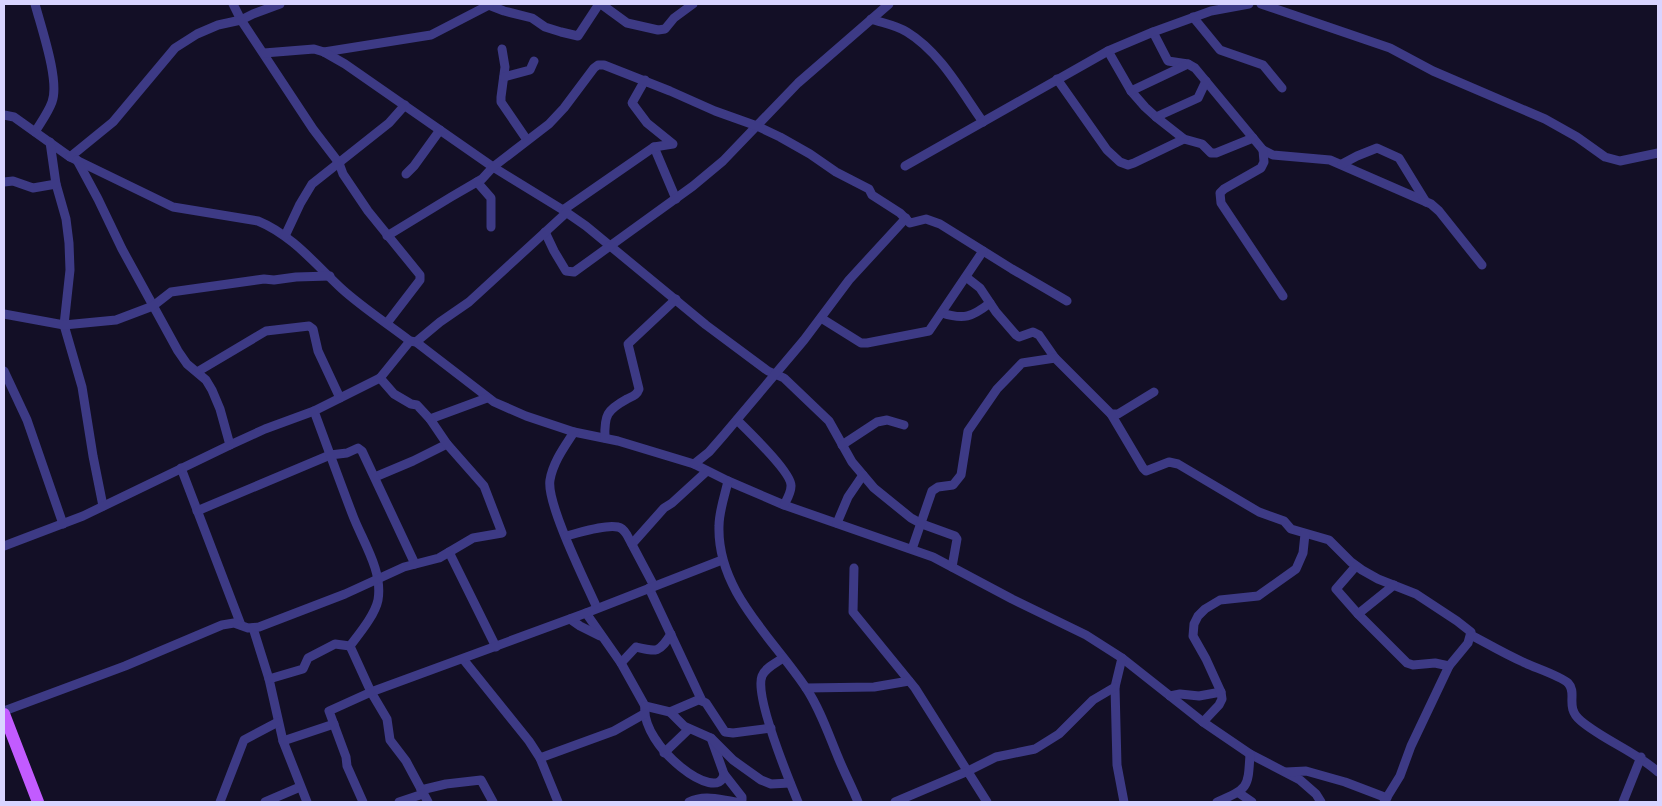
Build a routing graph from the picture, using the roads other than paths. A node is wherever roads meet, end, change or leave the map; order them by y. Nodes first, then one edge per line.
1 (35, 4) edge
2 (233, 4) edge
3 (280, 4) edge
4 (488, 4) edge
5 (600, 4) edge
6 (693, 4) edge
7 (889, 4) edge
8 (1249, 4) edge
9 (1261, 4) edge
10 (1239, 5) edge
11 (1192, 17) junction
12 (870, 19) junction
13 (242, 20) junction
14 (1153, 32) junction
15 (502, 49) dead end
16 (1108, 51) junction
17 (324, 52) junction
18 (264, 53) junction
19 (534, 61) dead end
20 (1188, 64) junction
21 (504, 77) junction
22 (1057, 79) junction
23 (645, 80) junction
24 (1206, 80) junction
25 (1282, 88) dead end
26 (1132, 91) junction
27 (405, 105) junction
28 (4, 108) edge
29 (7, 115) edge
30 (1156, 117) junction
31 (983, 122) junction
32 (757, 126) junction
33 (440, 130) junction
34 (35, 132) junction
35 (1253, 138) junction
36 (1184, 139) junction
37 (527, 140) junction
38 (50, 142) junction
39 (654, 147) junction
40 (1263, 150) junction
41 (1658, 153) edge
42 (73, 158) junction
43 (339, 163) junction
44 (1342, 164) junction
45 (905, 166) dead end
46 (493, 167) junction
47 (406, 174) dead end
48 (4, 182) edge
49 (477, 182) junction
50 (56, 184) junction
51 (676, 198) junction
52 (1426, 202) junction
53 (565, 211) junction
54 (906, 218) junction
55 (491, 227) dead end
56 (545, 232) junction
57 (285, 236) junction
58 (387, 236) junction
59 (611, 246) junction
60 (983, 251) junction
61 (1482, 266) dead end
62 (330, 276) junction
63 (966, 277) junction
64 (1284, 296) dead end
65 (676, 299) junction
66 (1067, 301) dead end
67 (990, 303) junction
68 (153, 306) junction
69 (942, 313) junction
70 (4, 314) edge
71 (821, 318) junction
72 (387, 323) junction
73 (64, 325) junction
74 (413, 341) junction
75 (1055, 358) junction
76 (4, 371) edge
77 (197, 372) junction
78 (776, 374) junction
79 (380, 378) junction
80 (1154, 392) dead end
81 (340, 398) junction
82 (487, 398) junction
83 (314, 412) junction
84 (1111, 414) junction
85 (430, 419) junction
86 (737, 420) junction
87 (904, 425) dead end
88 (574, 432) junction
89 (604, 438) junction
90 (230, 444) junction
91 (447, 444) junction
92 (842, 445) junction
93 (330, 455) junction
94 (694, 464) junction
95 (181, 468) junction
96 (707, 471) junction
97 (863, 475) junction
98 (374, 477) junction
99 (728, 481) junction
100 (784, 505) junction
101 (103, 506) junction
102 (198, 511) junction
103 (837, 523) junction
104 (63, 524) junction
105 (922, 524) junction
106 (1305, 534) junction
107 (566, 536) junction
108 (632, 544) junction
109 (4, 546) edge
110 (912, 550) junction
111 (449, 552) junction
112 (722, 560) junction
113 (415, 564) junction
114 (1356, 566) junction
115 (952, 567) junction
116 (854, 568) dead end
117 (378, 580) junction
118 (1394, 585) junction
119 (651, 587) junction
120 (597, 608) junction
121 (586, 613) junction
122 (1358, 614) junction
123 (570, 619) junction
124 (241, 625) junction
125 (253, 628) junction
126 (671, 634) junction
127 (1471, 635) junction
128 (601, 636) junction
129 (350, 646) junction
130 (496, 647) junction
131 (783, 658) junction
132 (1122, 658) junction
133 (463, 659) junction
134 (621, 663) junction
135 (1449, 666) junction
136 (269, 679) junction
137 (909, 681) junction
138 (806, 688) junction
139 (1115, 688) junction
140 (371, 692) junction
141 (1221, 692) junction
142 (1170, 696) junction
143 (702, 700) junction
144 (645, 710) junction
145 (670, 712) junction
146 (4, 715) edge
147 (278, 722) junction
148 (1203, 722) junction
149 (334, 724) junction
150 (772, 728) junction
151 (689, 729) junction
152 (711, 738) junction
153 (283, 740) junction
154 (664, 753) junction
155 (1250, 754) junction
156 (1640, 757) junction
157 (540, 758) junction
158 (968, 771) junction
159 (1286, 772) junction
160 (1658, 772) edge
161 (724, 774) junction
162 (790, 783) junction
163 (300, 787) junction
164 (1239, 792) junction
165 (424, 795) edge
166 (910, 799) edge
167 (1385, 800) edge
168 (38, 802) edge
169 (220, 802) edge
170 (265, 802) edge
171 (307, 802) edge
172 (363, 802) edge
173 (399, 802) edge
174 (493, 802) edge
175 (558, 802) edge
176 (690, 802) edge
177 (738, 802) edge
178 (798, 802) edge
179 (858, 802) edge
180 (895, 802) edge
181 (987, 802) edge
182 (1124, 802) edge
183 (1217, 802) edge
184 (1252, 802) edge
185 (1321, 802) edge
186 (1623, 802) edge

1 - 34 street
2 - 13 street
3 - 13 street
4 - 5 street
4 - 17 street
5 - 6 street
7 - 12 street
8 - 10 street
9 - 41 street
10 - 11 street
11 - 14 street
11 - 25 street
12 - 31 street
12 - 32 street
13 - 18 street
13 - 42 street
14 - 16 street
14 - 20 street
15 - 21 street
16 - 22 street
16 - 26 street
17 - 18 street
17 - 27 street
18 - 43 street
19 - 21 street
20 - 24 street
20 - 26 street
21 - 37 street
22 - 31 street
22 - 36 street
23 - 32 street
23 - 37 street
23 - 39 street
24 - 30 street
24 - 35 street
26 - 30 street
27 - 33 street
27 - 43 street
28 - 29 street
29 - 34 street
30 - 36 street
31 - 45 street
32 - 51 street
32 - 54 street
33 - 46 street
33 - 47 street
34 - 38 street
35 - 36 street
35 - 40 street
37 - 46 street
38 - 42 street
38 - 50 street
39 - 51 street
39 - 53 street
40 - 44 street
40 - 64 street
42 - 57 street
42 - 68 street
43 - 57 street
43 - 58 street
44 - 52 street
44 - 52 street
46 - 49 street
46 - 53 street
48 - 50 street
49 - 55 street
49 - 58 street
50 - 73 street
51 - 59 street
52 - 61 street
53 - 56 street
53 - 59 street
54 - 60 street
54 - 71 street
56 - 59 street
56 - 74 street
57 - 62 street
58 - 72 street
59 - 65 street
60 - 63 street
60 - 66 street
62 - 68 street
62 - 72 street
63 - 67 street
63 - 69 street
65 - 78 street
65 - 89 street
67 - 69 street
67 - 75 street
68 - 73 street
68 - 77 street
69 - 71 street
70 - 73 street
71 - 78 street
72 - 74 street
73 - 101 street
74 - 79 street
74 - 82 street
75 - 84 street
75 - 105 street
76 - 104 street
77 - 81 street
77 - 90 street
78 - 86 street
78 - 92 street
79 - 81 street
79 - 85 street
80 - 84 street
81 - 83 street
82 - 85 street
82 - 88 street
83 - 90 street
83 - 93 street
84 - 106 street
85 - 91 street
86 - 94 street
86 - 100 street
87 - 92 street
88 - 89 street
88 - 107 street
89 - 94 street
90 - 95 street
91 - 98 street
91 - 111 street
92 - 97 street
93 - 98 street
93 - 102 street
93 - 117 street
94 - 96 street
95 - 101 street
95 - 102 street
96 - 99 street
96 - 108 street
97 - 103 street
97 - 105 street
98 - 113 street
99 - 100 street
99 - 112 street
100 - 103 street
101 - 104 street
102 - 124 street
103 - 110 street
104 - 109 street
105 - 110 street
105 - 115 street
106 - 114 street
106 - 141 street
107 - 108 street
107 - 120 street
108 - 119 street
110 - 115 street
111 - 113 street
111 - 130 street
112 - 119 street
112 - 131 street
113 - 117 street
114 - 118 street
114 - 122 street
115 - 132 street
116 - 137 street
117 - 125 street
117 - 129 street
118 - 122 street
118 - 127 street
119 - 120 street
119 - 126 street
120 - 121 street
121 - 123 street
121 - 128 street
122 - 135 street
123 - 128 street
123 - 130 street
124 - 125 street
124 - 146 street
125 - 136 street
126 - 134 street
126 - 143 street
127 - 135 street
127 - 156 street
128 - 134 street
129 - 136 street
129 - 140 street
130 - 133 street
131 - 138 street
131 - 150 street
132 - 139 street
132 - 142 street
133 - 140 street
133 - 157 street
134 - 144 street
135 - 167 street
136 - 147 street
137 - 138 street
137 - 158 street
138 - 179 street
139 - 158 street
139 - 182 street
140 - 149 street
140 - 165 street
141 - 142 street
141 - 148 street
142 - 148 street
143 - 145 street
143 - 150 street
144 - 145 street
144 - 154 street
144 - 157 street
145 - 151 street
146 - 168 main road
147 - 153 street
147 - 169 street
148 - 155 street
149 - 153 street
149 - 172 street
150 - 162 street
151 - 152 street
151 - 154 street
152 - 161 street
152 - 162 street
153 - 163 street
154 - 161 street
155 - 159 street
155 - 164 street
156 - 160 street
156 - 186 street
157 - 175 street
158 - 166 street
158 - 181 street
159 - 167 street
159 - 185 street
161 - 177 street
162 - 178 street
163 - 170 street
163 - 171 street
164 - 183 street
164 - 184 street
165 - 173 street
165 - 174 street
166 - 180 street
176 - 177 street

